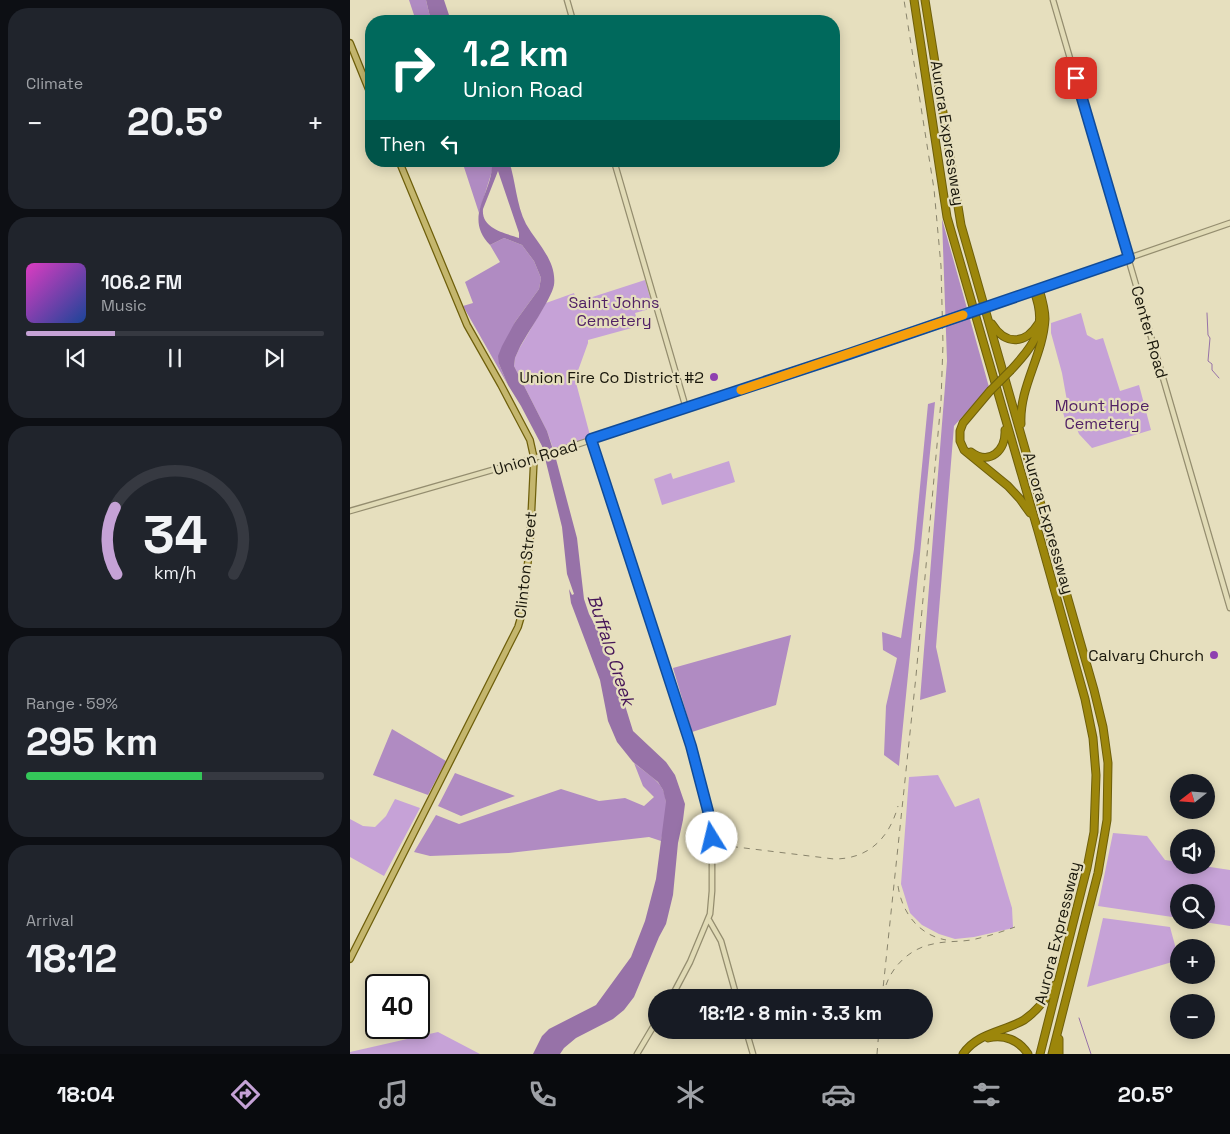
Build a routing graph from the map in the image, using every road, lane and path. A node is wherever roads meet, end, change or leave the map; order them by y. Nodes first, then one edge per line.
1 (567, 0) edge
2 (914, 0) edge
3 (925, 0) edge
4 (1053, 0) edge
5 (571, 15) edge
6 (350, 44) edge
7 (365, 80) edge
8 (401, 167) edge
9 (616, 167) edge
10 (1230, 223) edge
11 (1129, 258) junction
12 (1036, 290) junction
13 (988, 318) junction
14 (1040, 319) junction
15 (1043, 332) junction
16 (1011, 371) junction
17 (990, 393) junction
18 (686, 408) junction
19 (1005, 419) junction
20 (591, 439) junction
21 (1023, 439) junction
22 (536, 457) junction
23 (350, 510) edge
24 (1038, 531) junction
25 (1230, 608) edge
26 (709, 920) junction
27 (350, 959) edge
28 (1063, 963) junction
29 (676, 989) edge
30 (735, 989) edge
31 (1061, 1018) junction
32 (648, 1035) edge
33 (749, 1039) edge
34 (637, 1054) edge
35 (753, 1054) edge
36 (964, 1054) edge
37 (1028, 1054) edge
38 (1040, 1054) edge
39 (1052, 1054) edge
40 (1059, 1054) edge

1 - 5 main road
2 - 19 highway, Aurora Expressway
3 - 13 highway, Aurora Expressway
4 - 11 main road, Center Road
6 - 7 main road
8 - 22 main road, Clinton Street
9 - 18 main road
10 - 11 main road, Union Road
11 - 12 main road, Union Road
11 - 25 main road, Center Road
12 - 14 highway
12 - 15 highway
12 - 18 main road, Union Road, bridge
13 - 14 highway
13 - 21 highway, Aurora Expressway
14 - 16 highway
15 - 16 highway
15 - 21 highway
16 - 17 highway, bridge
17 - 19 highway
17 - 24 highway
18 - 20 main road, Union Road
19 - 24 highway, Aurora Expressway
20 - 22 main road, Union Road
20 - 26 main road
21 - 31 highway, Aurora Expressway
22 - 23 main road, Union Road
22 - 27 main road, Clinton Street
24 - 28 highway, Aurora Expressway
26 - 29 main road
26 - 30 main road
28 - 36 highway
28 - 38 highway, Aurora Expressway
31 - 39 highway, Aurora Expressway
31 - 40 highway
32 - 34 main road
33 - 35 main road
36 - 37 highway

